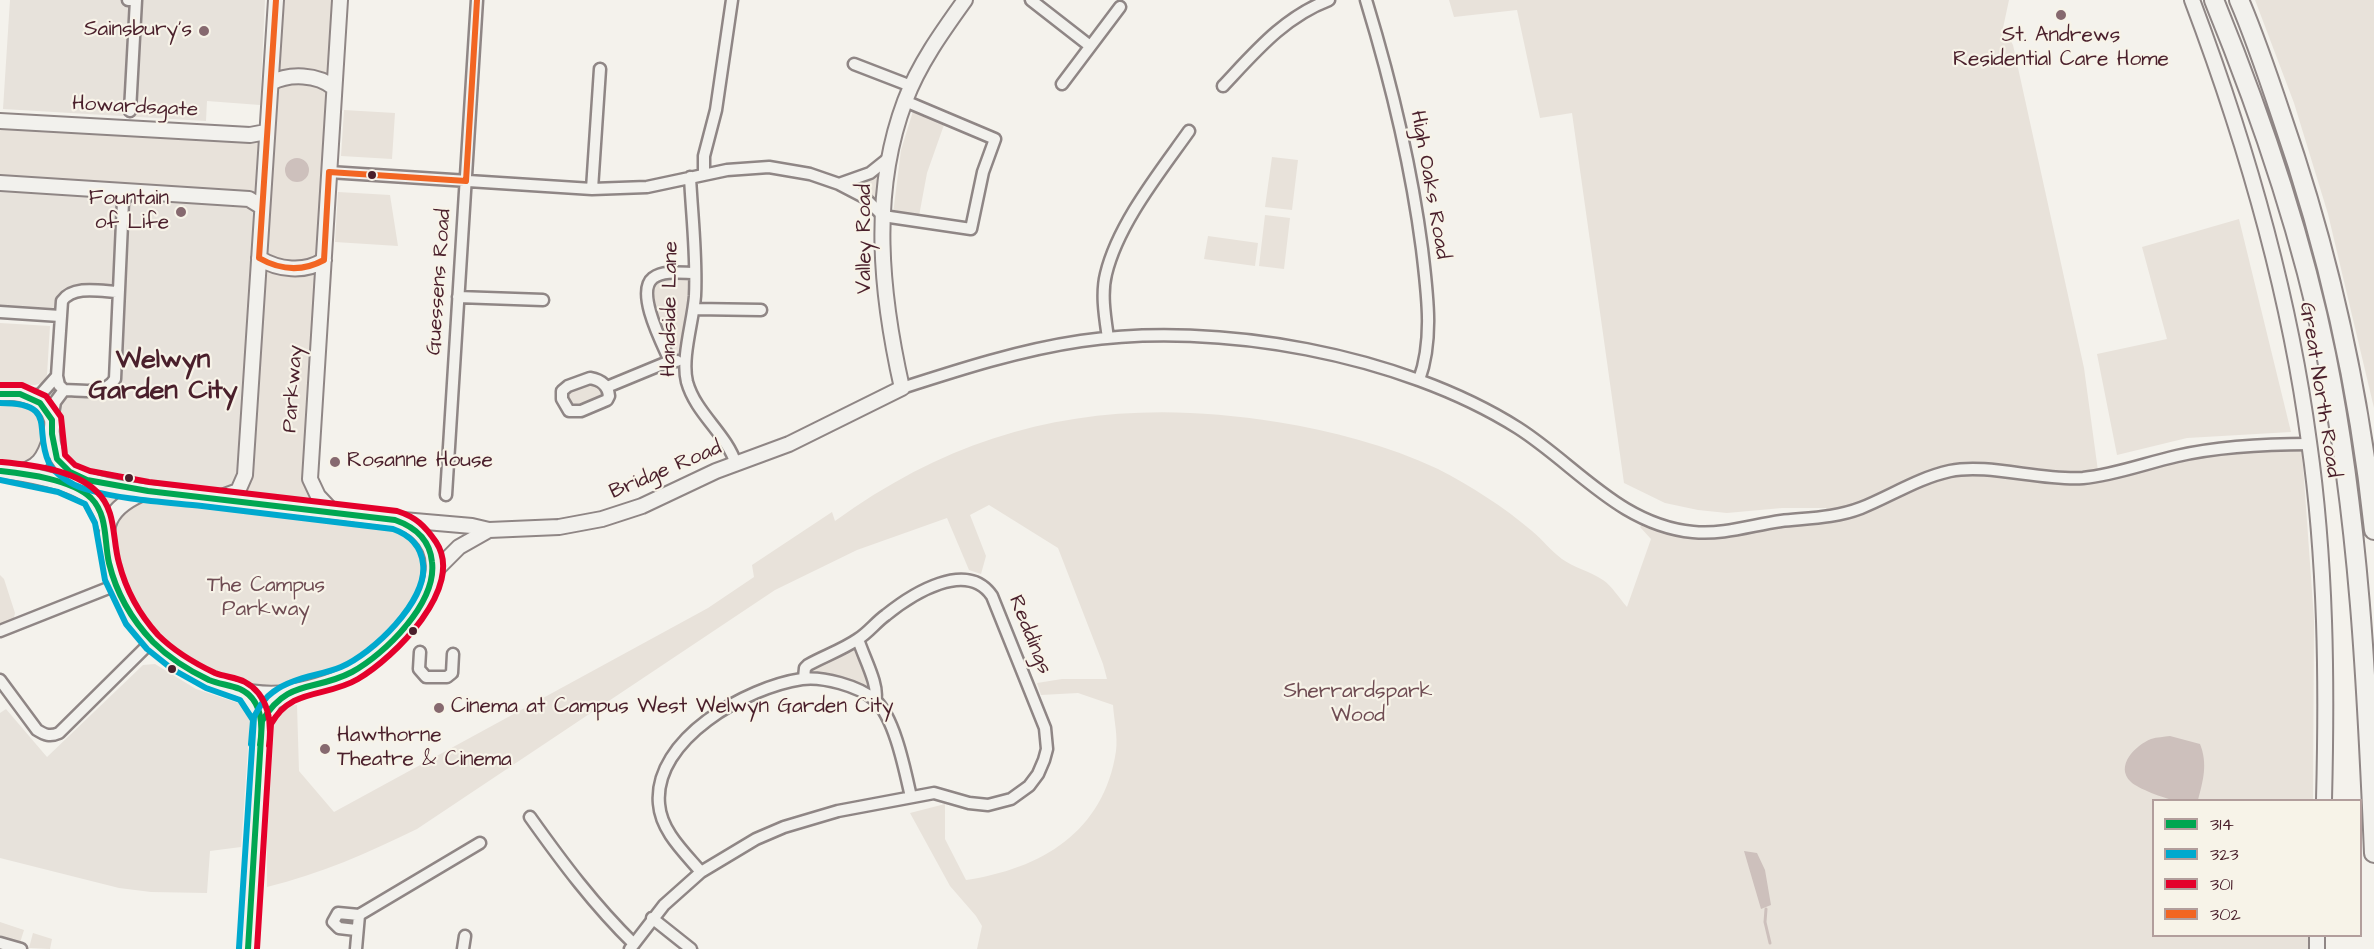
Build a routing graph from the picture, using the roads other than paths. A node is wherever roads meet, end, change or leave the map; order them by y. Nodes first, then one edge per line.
1 (128, 0) edge
2 (136, 0) edge
3 (276, 0) edge
4 (340, 0) edge
5 (477, 0) edge
6 (732, 0) edge
7 (965, 0) edge
8 (1031, 0) edge
9 (1329, 0) edge
10 (1366, 0) edge
11 (2192, 0) edge
12 (2214, 0) edge
13 (2239, 0) edge
14 (1120, 7) dead end
15 (1090, 46) junction
16 (854, 64) dead end
17 (600, 69) dead end
18 (271, 83) junction
19 (1062, 84) dead end
20 (911, 86) junction
21 (1223, 86) dead end
22 (334, 88) junction
23 (905, 101) junction
24 (130, 111) dead end
25 (0, 122) edge
26 (1189, 131) dead end
27 (266, 132) junction
28 (890, 157) junction
29 (329, 172) junction
30 (704, 174) junction
31 (690, 177) junction
32 (465, 181) junction
33 (0, 183) edge
34 (839, 184) junction
35 (592, 189) junction
36 (131, 192) junction
37 (262, 207) junction
38 (883, 216) junction
39 (259, 258) junction
40 (324, 260) junction
41 (695, 273) junction
42 (117, 292) junction
43 (458, 297) junction
44 (543, 300) dead end
45 (694, 309) junction
46 (761, 310) dead end
47 (0, 312) edge
48 (60, 316) junction
49 (1108, 338) junction
50 (670, 361) junction
51 (686, 363) junction
52 (57, 376) junction
53 (1419, 381) junction
54 (607, 387) dead end
55 (902, 388) junction
56 (64, 390) junction
57 (0, 394) edge
58 (29, 397) junction
59 (52, 427) junction
60 (2310, 444) junction
61 (736, 464) junction
62 (7, 472) edge
63 (148, 491) junction
64 (446, 495) dead end
65 (214, 499) junction
66 (333, 512) junction
67 (395, 520) junction
68 (106, 527) junction
69 (489, 530) junction
70 (2374, 530) edge
71 (434, 572) junction
72 (116, 585) junction
73 (0, 631) edge
74 (858, 639) junction
75 (152, 641) junction
76 (420, 652) dead end
77 (453, 654) dead end
78 (804, 678) junction
79 (0, 680) edge
80 (241, 690) junction
81 (289, 693) junction
82 (875, 701) junction
83 (262, 721) junction
84 (911, 797) junction
85 (2324, 799) edge
86 (530, 817) dead end
87 (480, 843) dead end
88 (2374, 853) edge
89 (701, 872) junction
90 (359, 915) junction
91 (652, 918) junction
92 (356, 930) junction
93 (465, 936) dead end
94 (0, 943) edge
95 (632, 946) edge
96 (21, 949) edge
97 (248, 949) edge
98 (356, 949) edge
99 (464, 949) edge
100 (692, 949) edge

1 - 2 street
2 - 24 street
3 - 18 main road, Parkway
4 - 22 main road, Parkway
5 - 32 street, Guessens Road
6 - 30 street
7 - 20 main road, Valley Road
8 - 15 street
9 - 21 street
10 - 53 street, High Oaks Road
11 - 60 main road, Great North Road
12 - 88 highway
13 - 70 highway
14 - 15 street
15 - 19 street
16 - 20 street
17 - 35 street
18 - 22 main road
18 - 27 main road, Parkway
20 - 23 main road, Valley Road
22 - 29 main road, Parkway
23 - 28 main road, Valley Road
23 - 38 street
25 - 27 main road, Howardsgate
26 - 49 street
27 - 37 main road, Parkway
28 - 34 street
28 - 38 main road, Valley Road
29 - 32 street
29 - 40 main road, Parkway
30 - 31 street
30 - 34 street
31 - 35 street
31 - 41 street, Handside Lane
32 - 35 street
32 - 43 street, Guessens Road
33 - 36 main road
34 - 38 street
36 - 37 main road
36 - 42 street
37 - 39 main road, Parkway
38 - 55 main road, Valley Road
39 - 40 main road
39 - 65 main road, Parkway
40 - 66 main road, Parkway
41 - 45 street, Handside Lane
41 - 50 street
42 - 48 street
42 - 56 street
43 - 44 street
43 - 64 street, Guessens Road
45 - 46 street
45 - 51 street, Handside Lane
47 - 48 street
48 - 52 street
49 - 53 street
49 - 55 street
50 - 51 street
50 - 54 street
51 - 61 street, Handside Lane
52 - 56 street
52 - 58 street
53 - 60 street
55 - 61 main road, Bridge Road
56 - 59 street
57 - 58 main road
58 - 59 main road
59 - 62 main road
59 - 63 main road, Bridge Road
60 - 85 main road, Great North Road
61 - 69 main road, Bridge Road
62 - 68 main road
63 - 65 main road, Bridge Road
63 - 68 main road
65 - 66 main road, Bridge Road
66 - 67 main road, Bridge Road
67 - 69 main road, Bridge Road
67 - 71 main road
68 - 72 main road
69 - 71 main road
71 - 81 main road
72 - 73 street
72 - 75 main road
74 - 78 street, Reddings
74 - 82 street
74 - 84 street, Reddings
75 - 79 street
75 - 80 main road
76 - 77 street
78 - 82 street
78 - 89 street
80 - 81 main road
80 - 83 main road
81 - 83 main road
82 - 84 street
83 - 97 main road
84 - 89 street, Reddings
86 - 95 street
87 - 90 street
89 - 91 street, Reddings
90 - 92 street
90 - 92 street
91 - 95 street, Reddings
91 - 100 street
92 - 98 street
93 - 99 street
94 - 96 street

